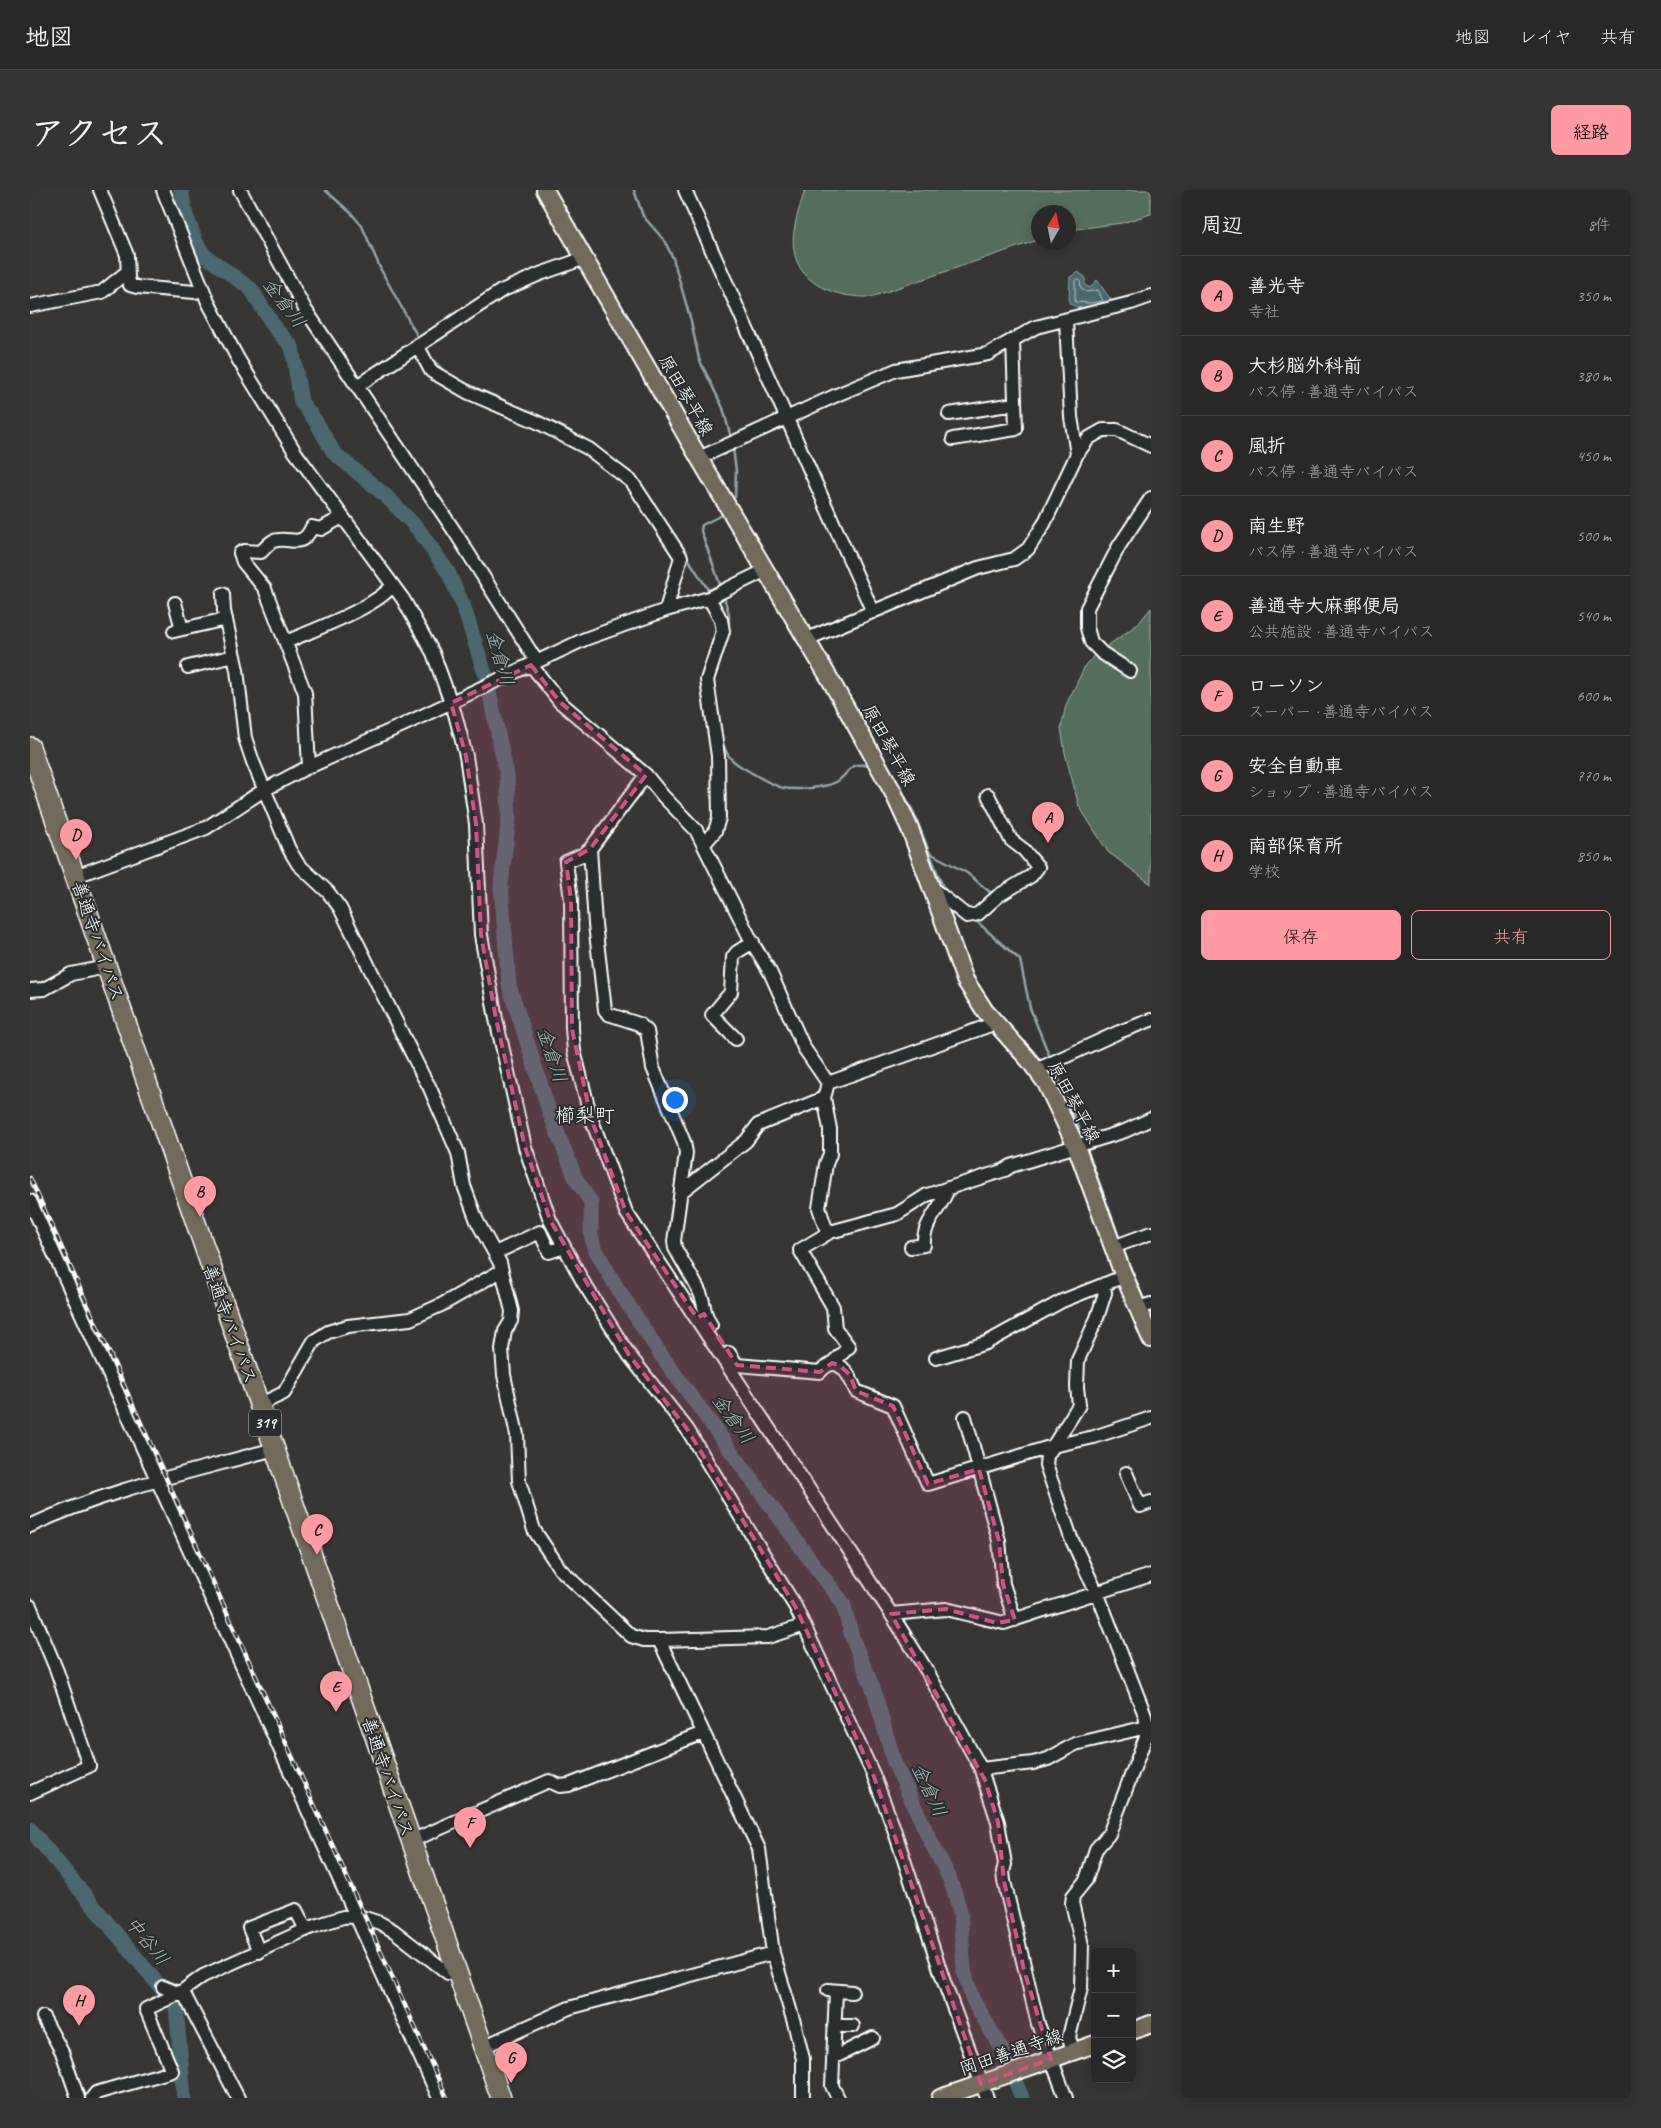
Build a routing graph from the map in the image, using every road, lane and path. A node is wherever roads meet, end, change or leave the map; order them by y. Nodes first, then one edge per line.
1 (100, 190) edge
2 (163, 190) edge
3 (240, 190) edge
4 (545, 190) edge
5 (685, 190) edge
6 (585, 258) junction
7 (127, 272) junction
8 (203, 290) junction
9 (1151, 296) edge
10 (30, 306) edge
11 (1066, 321) junction
12 (1013, 340) junction
13 (420, 344) junction
14 (357, 386) junction
15 (1015, 404) junction
16 (949, 414) dead end
17 (788, 417) junction
18 (953, 439) dead end
19 (1151, 446) edge
20 (1077, 454) junction
21 (699, 458) junction
22 (1151, 498) edge
23 (342, 517) junction
24 (766, 570) junction
25 (393, 585) junction
26 (223, 594) dead end
27 (716, 595) junction
28 (175, 602) dead end
29 (666, 610) junction
30 (873, 612) junction
31 (226, 618) junction
32 (807, 640) junction
33 (286, 642) junction
34 (234, 656) junction
35 (534, 664) junction
36 (188, 667) dead end
37 (1130, 671) dead end
38 (451, 703) junction
39 (30, 747) edge
40 (309, 767) junction
41 (646, 775) junction
42 (264, 790) junction
43 (988, 795) dead end
44 (704, 844) junction
45 (590, 849) junction
46 (76, 876) junction
47 (932, 889) junction
48 (752, 942) junction
49 (106, 967) junction
50 (30, 990) edge
51 (1151, 1020) edge
52 (996, 1023) junction
53 (736, 1039) dead end
54 (1047, 1065) junction
55 (828, 1082) junction
56 (824, 1098) junction
57 (1151, 1119) edge
58 (1082, 1144) junction
59 (948, 1188) junction
60 (681, 1192) junction
61 (30, 1201) edge
62 (830, 1232) junction
63 (1151, 1233) edge
64 (1119, 1245) junction
65 (564, 1247) junction
66 (911, 1247) dead end
67 (495, 1253) junction
68 (501, 1271) junction
69 (1125, 1276) junction
70 (1104, 1284) junction
71 (1145, 1306) edge
72 (701, 1316) junction
73 (1151, 1339) edge
74 (936, 1358) dead end
75 (832, 1363) junction
76 (259, 1405) junction
77 (965, 1416) dead end
78 (1151, 1418) edge
79 (1053, 1446) junction
80 (274, 1449) junction
81 (979, 1469) junction
82 (1126, 1473) dead end
83 (157, 1480) junction
84 (1151, 1502) edge
85 (30, 1526) edge
86 (1151, 1575) edge
87 (1097, 1593) junction
88 (30, 1606) edge
89 (891, 1614) junction
90 (1015, 1620) junction
91 (802, 1626) dead end
92 (659, 1640) junction
93 (1149, 1727) edge
94 (703, 1733) junction
95 (981, 1769) junction
96 (30, 1793) edge
97 (411, 1841) junction
98 (355, 1916) junction
99 (306, 1930) junction
100 (259, 1952) junction
101 (773, 1953) junction
102 (458, 1975) junction
103 (162, 1987) dead end
104 (852, 1992) dead end
105 (178, 1994) junction
106 (43, 2017) dead end
107 (1151, 2024) edge
108 (834, 2026) junction
109 (853, 2026) dead end
110 (1136, 2029) edge
111 (873, 2038) dead end
112 (1091, 2045) edge
113 (483, 2047) junction
114 (1073, 2051) junction
115 (833, 2058) junction
116 (1048, 2060) junction
117 (984, 2091) edge
118 (78, 2098) edge
119 (92, 2098) edge
120 (238, 2098) edge
121 (439, 2098) edge
122 (501, 2098) edge
123 (803, 2098) edge
124 (838, 2098) edge
125 (940, 2098) edge
126 (1066, 2098) edge

1 - 7 street
2 - 8 street
3 - 14 street
4 - 6 main road, 原田琴平線
5 - 17 street
6 - 13 street
6 - 21 main road, 原田琴平線
7 - 8 street
7 - 10 street
8 - 23 street
9 - 11 street
11 - 12 street
11 - 20 street
12 - 15 street
12 - 17 street
13 - 14 street
13 - 29 street
14 - 35 street
15 - 16 street
15 - 18 street
17 - 21 street
17 - 30 street
19 - 20 street
20 - 30 street
21 - 24 main road, 原田琴平線
22 - 37 street
23 - 25 street
23 - 33 street
24 - 27 street
24 - 32 main road, 原田琴平線
25 - 33 street
25 - 38 street
26 - 31 street
27 - 29 street
27 - 44 street
28 - 31 street
29 - 35 street
30 - 32 street
31 - 34 street
32 - 47 main road, 原田琴平線
33 - 40 street
34 - 36 street
34 - 42 street
35 - 38 street
35 - 41 street
38 - 40 street
38 - 65 street
39 - 46 highway, 善通寺バイパス / 319
40 - 42 street
41 - 44 street
41 - 45 street
42 - 46 street
42 - 67 street
43 - 47 street
44 - 48 street
45 - 60 street
45 - 72 street
46 - 49 highway, 善通寺バイパス / 319
47 - 52 main road, 原田琴平線
48 - 53 street
48 - 55 street
49 - 50 street
49 - 76 highway, 善通寺バイパス / 319
51 - 54 street
52 - 54 main road, 原田琴平線
52 - 55 street
54 - 58 main road, 原田琴平線
55 - 56 street
56 - 60 street
56 - 62 street
57 - 58 street
58 - 59 street
58 - 64 main road, 原田琴平線
59 - 62 street
59 - 66 street
60 - 72 street
61 - 83 street
62 - 75 street
63 - 64 street
64 - 69 main road, 原田琴平線
65 - 67 street
65 - 117 street
67 - 68 street
68 - 76 street
68 - 92 street
69 - 70 street
69 - 71 main road, 原田琴平線
70 - 74 street
70 - 79 street
71 - 73 main road, 原田琴平線
72 - 75 street
72 - 89 street
75 - 81 street
76 - 80 highway, 善通寺バイパス / 319
77 - 81 street
78 - 79 street
79 - 81 street
79 - 87 street
80 - 83 street
80 - 97 highway, 善通寺バイパス / 319
81 - 90 street
82 - 84 street
83 - 85 street
83 - 98 street
86 - 87 street
87 - 90 street
87 - 93 street
88 - 96 street
89 - 90 street
89 - 95 street
91 - 92 street
92 - 94 street
93 - 95 street
93 - 114 street
94 - 97 street
94 - 101 street
95 - 116 street
97 - 102 highway, 善通寺バイパス / 319
98 - 99 street
98 - 102 street
98 - 121 street
99 - 100 street
99 - 100 street
100 - 105 street
101 - 113 street
101 - 123 street
102 - 113 highway, 善通寺バイパス / 319
103 - 105 street
104 - 108 street
105 - 119 street
105 - 120 street
106 - 118 street
107 - 110 main road
108 - 109 street
108 - 115 street
111 - 115 street
112 - 114 main road, 岡田善通寺線
113 - 122 highway, 善通寺バイパス / 319
114 - 116 main road, 岡田善通寺線
115 - 124 street
116 - 117 main road, 岡田善通寺線
116 - 126 street
117 - 125 main road, 岡田善通寺線

